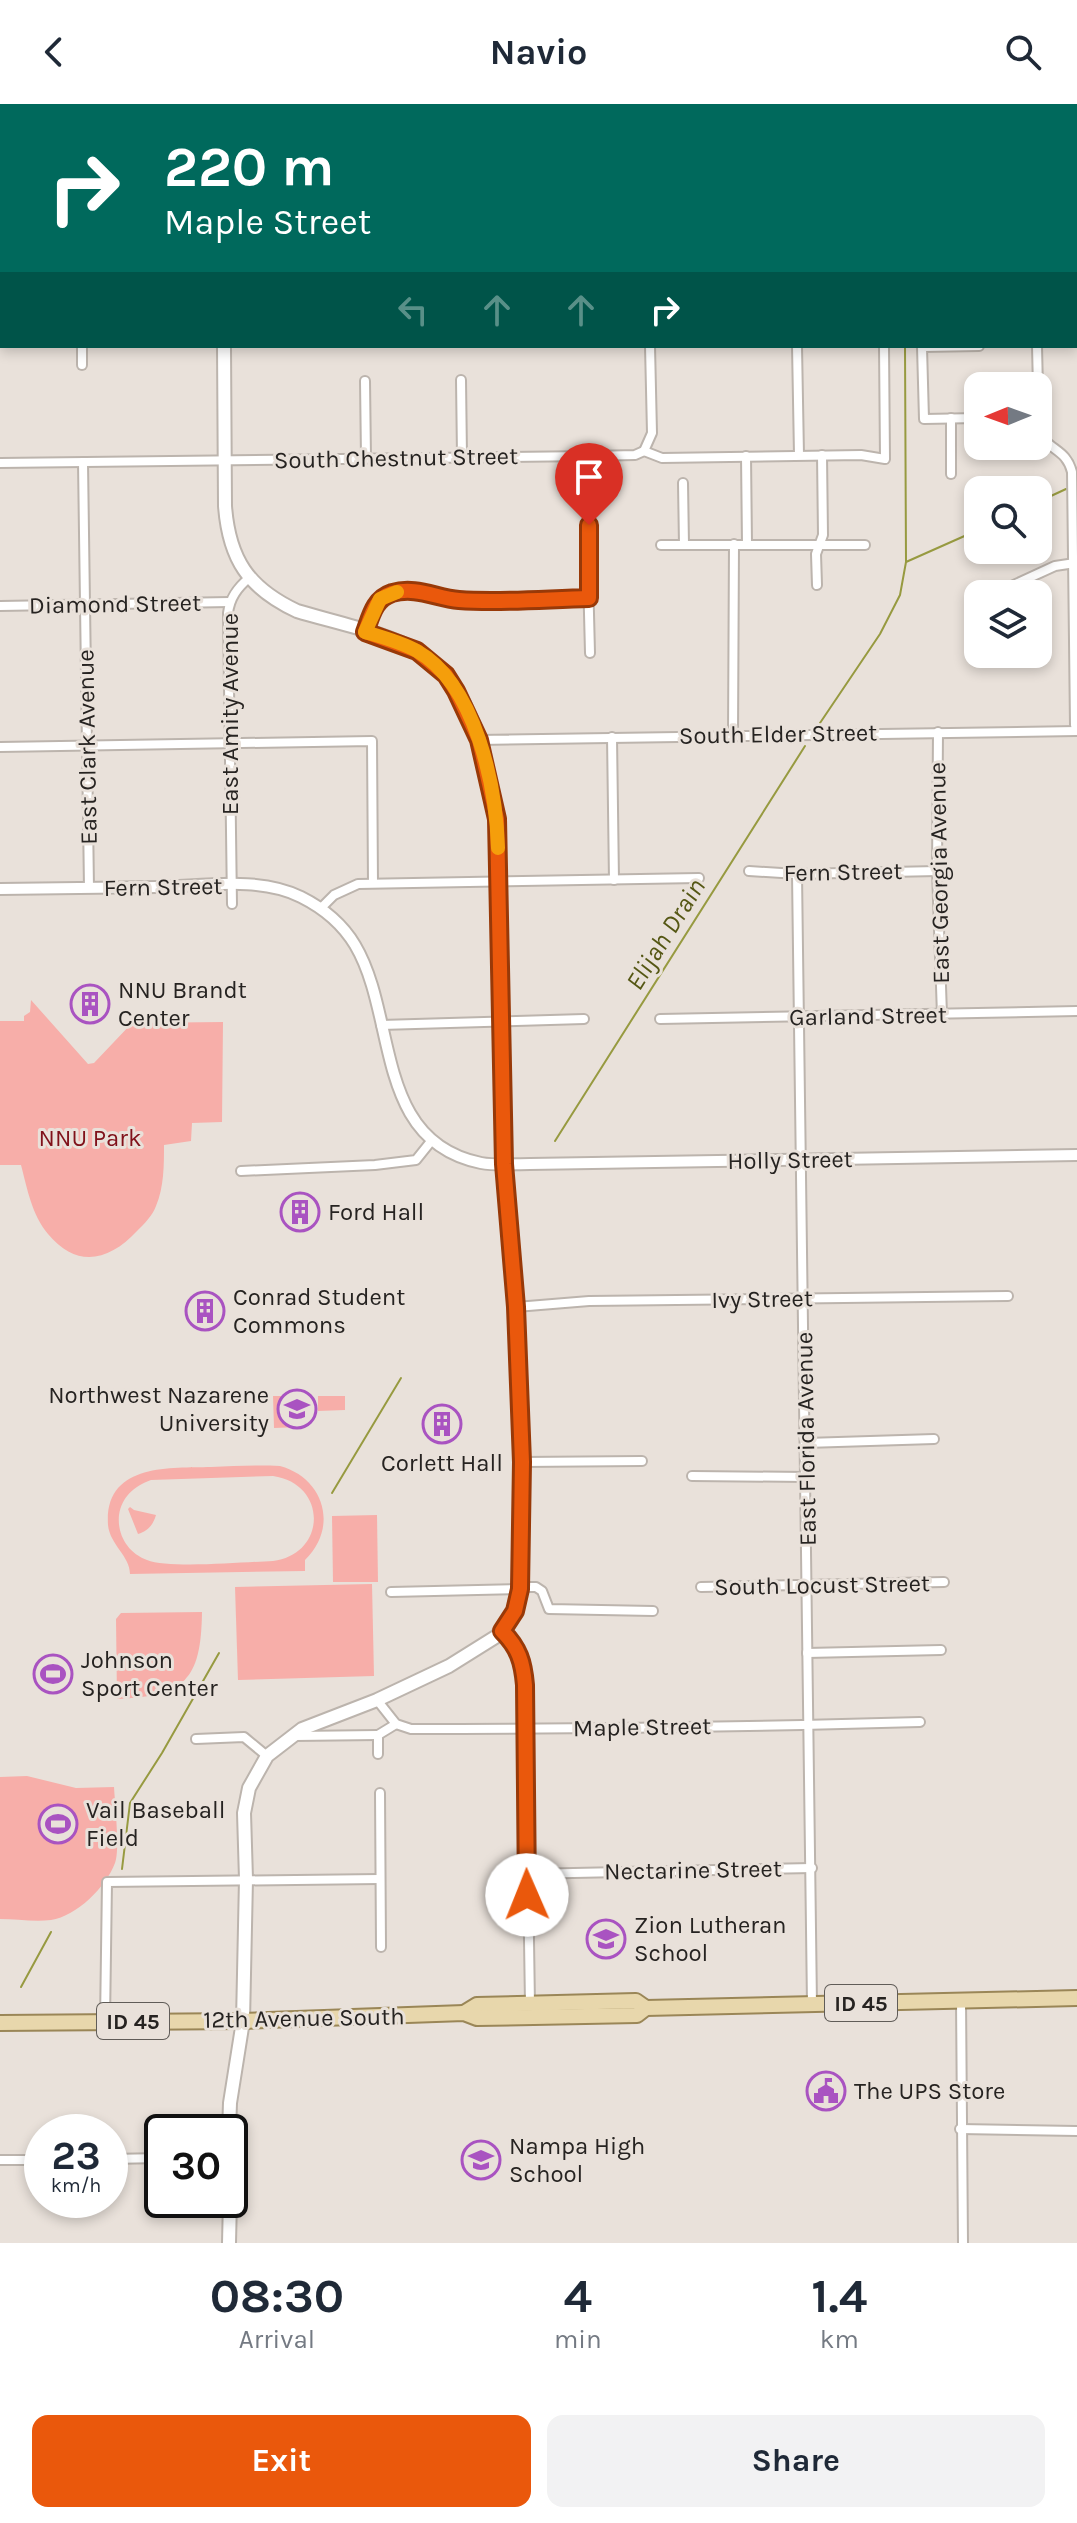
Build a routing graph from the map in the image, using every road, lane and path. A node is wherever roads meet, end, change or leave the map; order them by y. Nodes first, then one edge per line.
1 (82, 348) edge
2 (224, 348) edge
3 (650, 348) edge
4 (797, 348) edge
5 (884, 348) edge
6 (922, 348) edge
7 (1037, 348) edge
8 (82, 365) dead end
9 (1037, 372) edge
10 (461, 380) dead end
11 (365, 381) dead end
12 (951, 418) junction
13 (964, 418) edge
14 (1052, 446) edge
15 (644, 451) junction
16 (799, 455) junction
17 (822, 455) junction
18 (462, 456) junction
19 (591, 456) junction
20 (746, 456) junction
21 (366, 458) junction
22 (224, 460) junction
23 (83, 462) junction
24 (0, 463) edge
25 (951, 474) dead end
26 (683, 483) dead end
27 (734, 544) junction
28 (747, 544) junction
29 (820, 544) junction
30 (661, 545) dead end
31 (684, 545) junction
32 (865, 545) dead end
33 (1075, 563) junction
34 (249, 578) junction
35 (1024, 580) edge
36 (817, 585) dead end
37 (589, 598) junction
38 (230, 602) junction
39 (85, 605) junction
40 (0, 606) edge
41 (365, 632) junction
42 (590, 653) dead end
43 (1077, 731) edge
44 (938, 732) junction
45 (733, 734) junction
46 (612, 737) junction
47 (479, 740) junction
48 (230, 743) junction
49 (87, 746) junction
50 (0, 747) edge
51 (749, 871) dead end
52 (937, 871) junction
53 (797, 874) junction
54 (699, 878) dead end
55 (614, 880) junction
56 (500, 882) junction
57 (373, 883) junction
58 (231, 885) junction
59 (89, 888) junction
60 (0, 889) edge
61 (232, 904) dead end
62 (321, 908) junction
63 (1077, 1011) edge
64 (942, 1015) junction
65 (800, 1018) junction
66 (584, 1019) dead end
67 (660, 1019) dead end
68 (502, 1022) junction
69 (381, 1025) junction
70 (432, 1140) junction
71 (1077, 1155) edge
72 (801, 1159) junction
73 (504, 1164) junction
74 (241, 1171) dead end
75 (1008, 1296) dead end
76 (803, 1298) junction
77 (516, 1307) junction
78 (934, 1439) dead end
79 (806, 1443) junction
80 (642, 1461) dead end
81 (522, 1462) junction
82 (692, 1476) dead end
83 (806, 1477) junction
84 (944, 1582) dead end
85 (808, 1585) junction
86 (701, 1587) dead end
87 (520, 1588) junction
88 (391, 1592) dead end
89 (653, 1611) dead end
90 (502, 1631) junction
91 (941, 1650) dead end
92 (807, 1653) junction
93 (377, 1700) junction
94 (920, 1722) dead end
95 (396, 1724) junction
96 (809, 1725) junction
97 (525, 1729) junction
98 (378, 1735) junction
99 (294, 1736) junction
100 (196, 1739) dead end
101 (378, 1754) dead end
102 (267, 1756) junction
103 (380, 1793) dead end
104 (812, 1868) junction
105 (526, 1874) junction
106 (246, 1879) junction
107 (380, 1879) junction
108 (381, 1947) dead end
109 (1077, 1998) edge
110 (961, 2000) junction
111 (530, 2004) junction
112 (812, 2004) junction
113 (646, 2008) junction
114 (464, 2013) junction
115 (105, 2021) junction
116 (243, 2021) junction
117 (0, 2023) edge
118 (230, 2114) edge
119 (960, 2129) junction
120 (1077, 2131) edge
121 (0, 2160) edge
122 (24, 2160) edge
123 (230, 2218) edge
124 (229, 2243) edge
125 (963, 2243) edge

1 - 8 street
2 - 22 main road, East Amity Avenue
3 - 15 street
4 - 16 street
5 - 17 street, South Chestnut Street
6 - 12 street
7 - 9 street
10 - 18 street
11 - 21 street
12 - 13 street
12 - 25 street
14 - 33 street
15 - 19 street, South Chestnut Street
15 - 20 street, South Chestnut Street
16 - 17 street, South Chestnut Street
16 - 20 street, South Chestnut Street
17 - 29 street
18 - 19 street, South Chestnut Street
18 - 21 street, South Chestnut Street
19 - 37 street
20 - 28 street
21 - 22 street, South Chestnut Street
22 - 23 street, South Chestnut Street
22 - 34 main road, East Amity Avenue
23 - 24 street, South Chestnut Street
23 - 39 street, East Clark Avenue
26 - 31 street
27 - 28 street
27 - 31 street
27 - 45 street
28 - 29 street
29 - 32 street
29 - 36 street
30 - 31 street
33 - 35 street
33 - 43 street
34 - 38 street, East Amity Avenue
34 - 41 main road
37 - 41 street
37 - 42 street
38 - 39 street, Diamond Street
38 - 48 street, East Amity Avenue
39 - 40 street, Diamond Street
39 - 49 street, East Clark Avenue
41 - 47 main road
43 - 44 street, South Elder Street
44 - 45 street, South Elder Street
44 - 52 street, East Georgia Avenue
45 - 46 street, South Elder Street
46 - 47 street, South Elder Street
46 - 55 street
47 - 56 main road
48 - 49 street
48 - 57 street
48 - 58 street, East Amity Avenue
49 - 50 street
49 - 59 street, East Clark Avenue
51 - 53 street, Fern Street
52 - 53 street, Fern Street
52 - 64 street, East Georgia Avenue
53 - 65 street, East Florida Avenue
54 - 55 street
55 - 56 street
56 - 57 street
56 - 68 main road
57 - 62 street
58 - 59 street, Fern Street
58 - 61 street, East Amity Avenue
58 - 62 street, Fern Street
59 - 60 street, Fern Street
62 - 69 street
63 - 64 street, Garland Street
64 - 65 street, Garland Street
65 - 67 street, Garland Street
65 - 72 street, East Florida Avenue
66 - 68 street
68 - 69 street
68 - 73 main road
69 - 70 street
70 - 73 street, Holly Street
70 - 74 street
71 - 72 street, Holly Street
72 - 73 street, Holly Street
72 - 76 street, East Florida Avenue
73 - 77 main road
75 - 76 street, Ivy Street
76 - 77 street, Ivy Street
76 - 79 street, East Florida Avenue
77 - 81 main road
78 - 79 street
79 - 83 street, East Florida Avenue
80 - 81 street
81 - 87 main road
82 - 83 street
83 - 85 street, East Florida Avenue
84 - 85 street, South Locust Street
85 - 86 street, South Locust Street
85 - 92 street, East Florida Avenue
87 - 88 street
87 - 89 street
87 - 90 main road
90 - 93 main road
90 - 97 street
91 - 92 street
92 - 96 street, East Florida Avenue
93 - 95 street
93 - 99 main road
94 - 96 street, Maple Street
95 - 97 street, Maple Street
95 - 98 street
96 - 97 street, Maple Street
96 - 104 street, East Florida Avenue
97 - 105 street
98 - 99 street
98 - 101 street
99 - 102 main road
100 - 102 street
102 - 106 main road
103 - 107 street
104 - 105 street, Nectarine Street
104 - 112 street, East Florida Avenue
105 - 111 street
106 - 107 street
106 - 115 street
106 - 116 main road
107 - 108 street
109 - 110 main road, 12th Avenue South / ID 45
110 - 112 main road, 12th Avenue South / ID 45
110 - 119 street
111 - 113 main road, 12th Avenue South / ID 45
111 - 114 main road, 12th Avenue South / ID 45
112 - 113 main road, 12th Avenue South / ID 45
113 - 114 main road, 12th Avenue South / ID 45
114 - 116 main road, 12th Avenue South / ID 45
115 - 116 main road, 12th Avenue South / ID 45
115 - 117 main road, 12th Avenue South / ID 45
116 - 118 main road
119 - 120 street
119 - 125 street
121 - 122 street
123 - 124 main road

